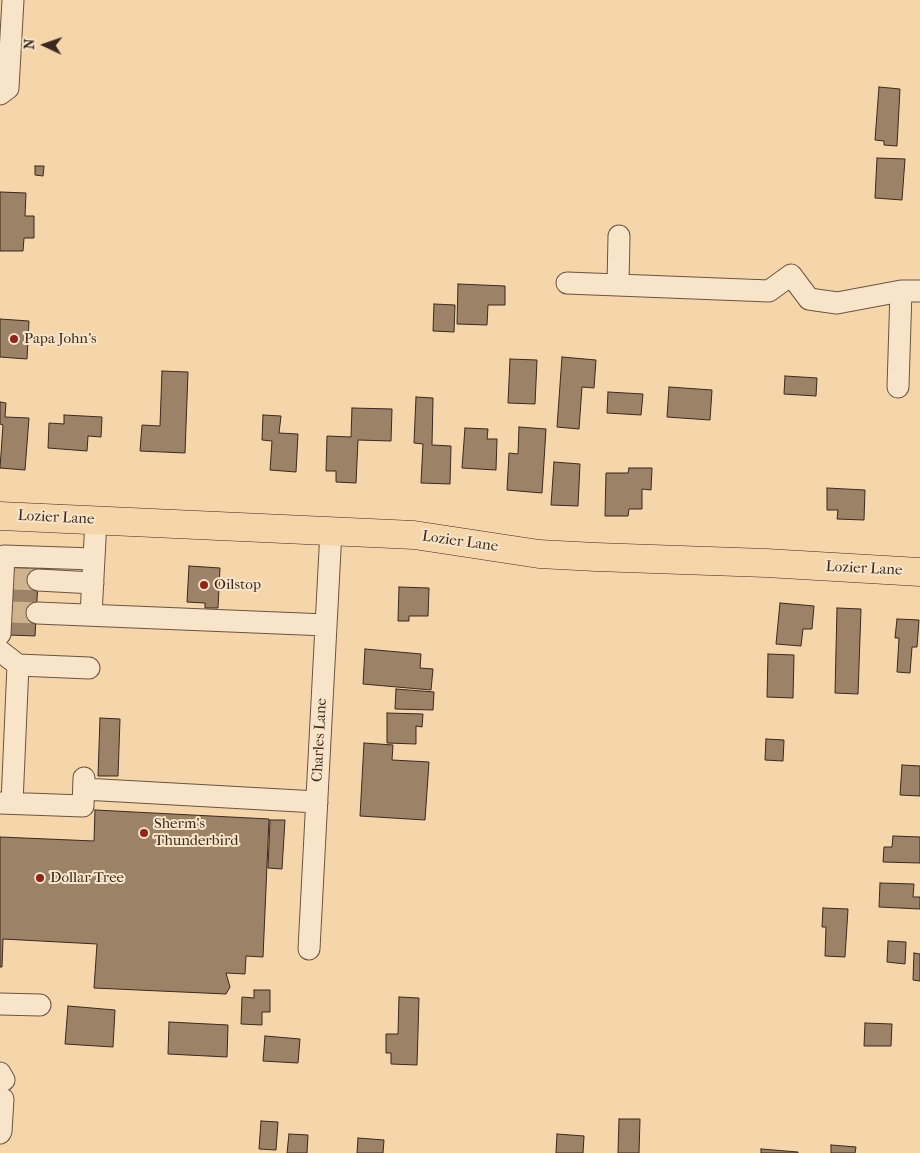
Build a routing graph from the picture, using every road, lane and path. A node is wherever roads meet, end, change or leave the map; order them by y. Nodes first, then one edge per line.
1 (13, 0) edge
2 (0, 94) edge
3 (619, 236) dead end
4 (567, 283) dead end
5 (618, 284) junction
6 (910, 291) edge
7 (898, 387) dead end
8 (0, 516) edge
9 (96, 520) junction
10 (331, 531) junction
11 (94, 559) junction
12 (4, 572) edge
13 (920, 572) edge
14 (38, 580) tunnel mouth
15 (93, 583) junction
16 (6, 612) edge
17 (36, 613) tunnel mouth
18 (91, 615) junction
19 (326, 625) junction
20 (0, 634) edge
21 (0, 651) edge
22 (18, 665) junction
23 (89, 668) dead end
24 (317, 802) junction
25 (6, 803) edge
26 (309, 949) dead end
27 (0, 1004) edge
28 (40, 1005) dead end
29 (2, 1084) edge
30 (0, 1133) edge

1 - 2 street
3 - 5 street
4 - 5 street
5 - 6 street
6 - 7 street
8 - 9 main road, Lozier Lane
9 - 10 main road, Lozier Lane
9 - 11 street
10 - 13 main road, Lozier Lane
10 - 19 street, Charles Lane
11 - 12 street
11 - 15 street
12 - 16 street
14 - 15 street
15 - 18 street
16 - 20 street
17 - 18 street
18 - 19 street
19 - 24 street, Charles Lane
21 - 22 street
22 - 23 street
22 - 25 street
24 - 25 street
24 - 26 street, Charles Lane
27 - 28 street
29 - 30 street

